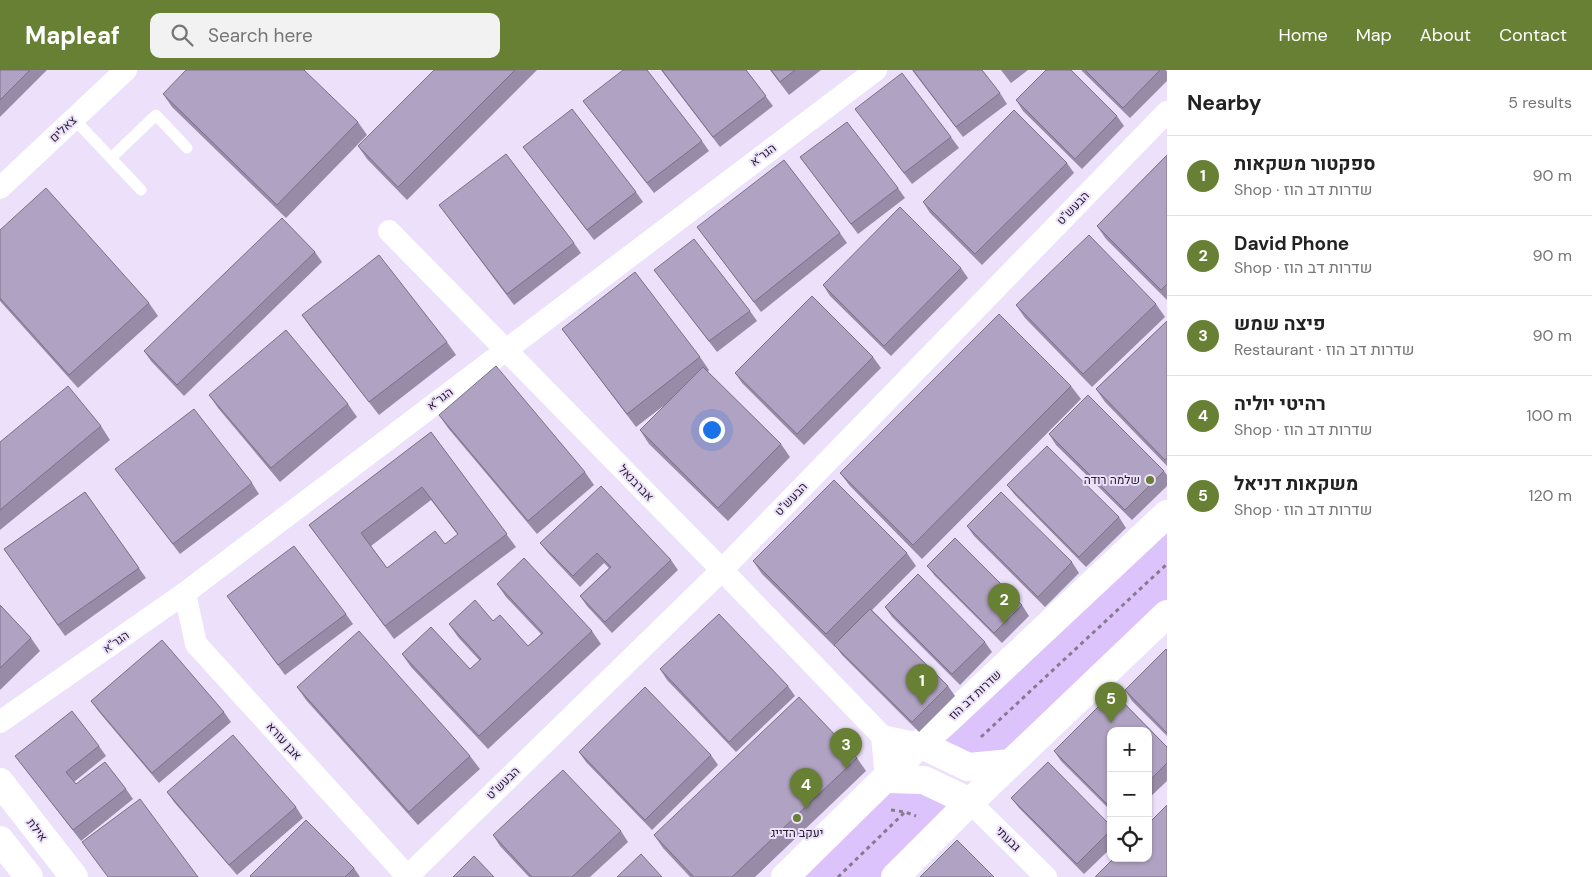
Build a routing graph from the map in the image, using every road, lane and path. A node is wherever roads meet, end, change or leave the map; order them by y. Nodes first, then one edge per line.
1 (126, 70) edge
2 (876, 70) edge
3 (1167, 112) edge
4 (74, 119) junction
5 (187, 148) dead end
6 (111, 158) junction
7 (0, 188) edge
8 (141, 190) dead end
9 (389, 231) dead end
10 (506, 350) junction
11 (1167, 514) edge
12 (1167, 564) edge
13 (722, 570) junction
14 (185, 593) junction
15 (1167, 614) edge
16 (0, 722) edge
17 (882, 736) junction
18 (976, 743) dead end
19 (920, 744) junction
20 (1012, 764) junction
21 (886, 779) junction
22 (0, 782) edge
23 (970, 802) junction
24 (859, 805) junction
25 (905, 812) junction
26 (944, 828) junction
27 (0, 840) edge
28 (30, 877) edge
29 (74, 877) edge
30 (407, 877) edge
31 (784, 877) edge
32 (838, 877) edge
33 (895, 877) edge
34 (1046, 877) edge

1 - 4 street, צאלים
2 - 10 street, הגר"א
3 - 13 street, הבעש"ט
4 - 6 lane
4 - 7 street, צאלים
5 - 6 lane
6 - 8 lane
9 - 10 street, אברבנאל
10 - 13 street, אברבנאל
10 - 14 street, הגר"א
11 - 19 street, שדרות דב הוז
12 - 18 path
13 - 17 street, אברבנאל
13 - 30 street, הבעש"ט
14 - 16 street, הגר"א
14 - 30 street, אבן עזרא
15 - 20 street
17 - 19 street
17 - 21 street
19 - 20 street
19 - 21 street, שדרות דב הוז
20 - 23 street
21 - 23 street
21 - 24 street, שדרות דב הוז
22 - 29 street, אילת
23 - 26 street
23 - 34 street, גבעתי
24 - 25 path
24 - 31 street, שדרות דב הוז
25 - 26 path
25 - 32 path
26 - 33 street
27 - 28 street

